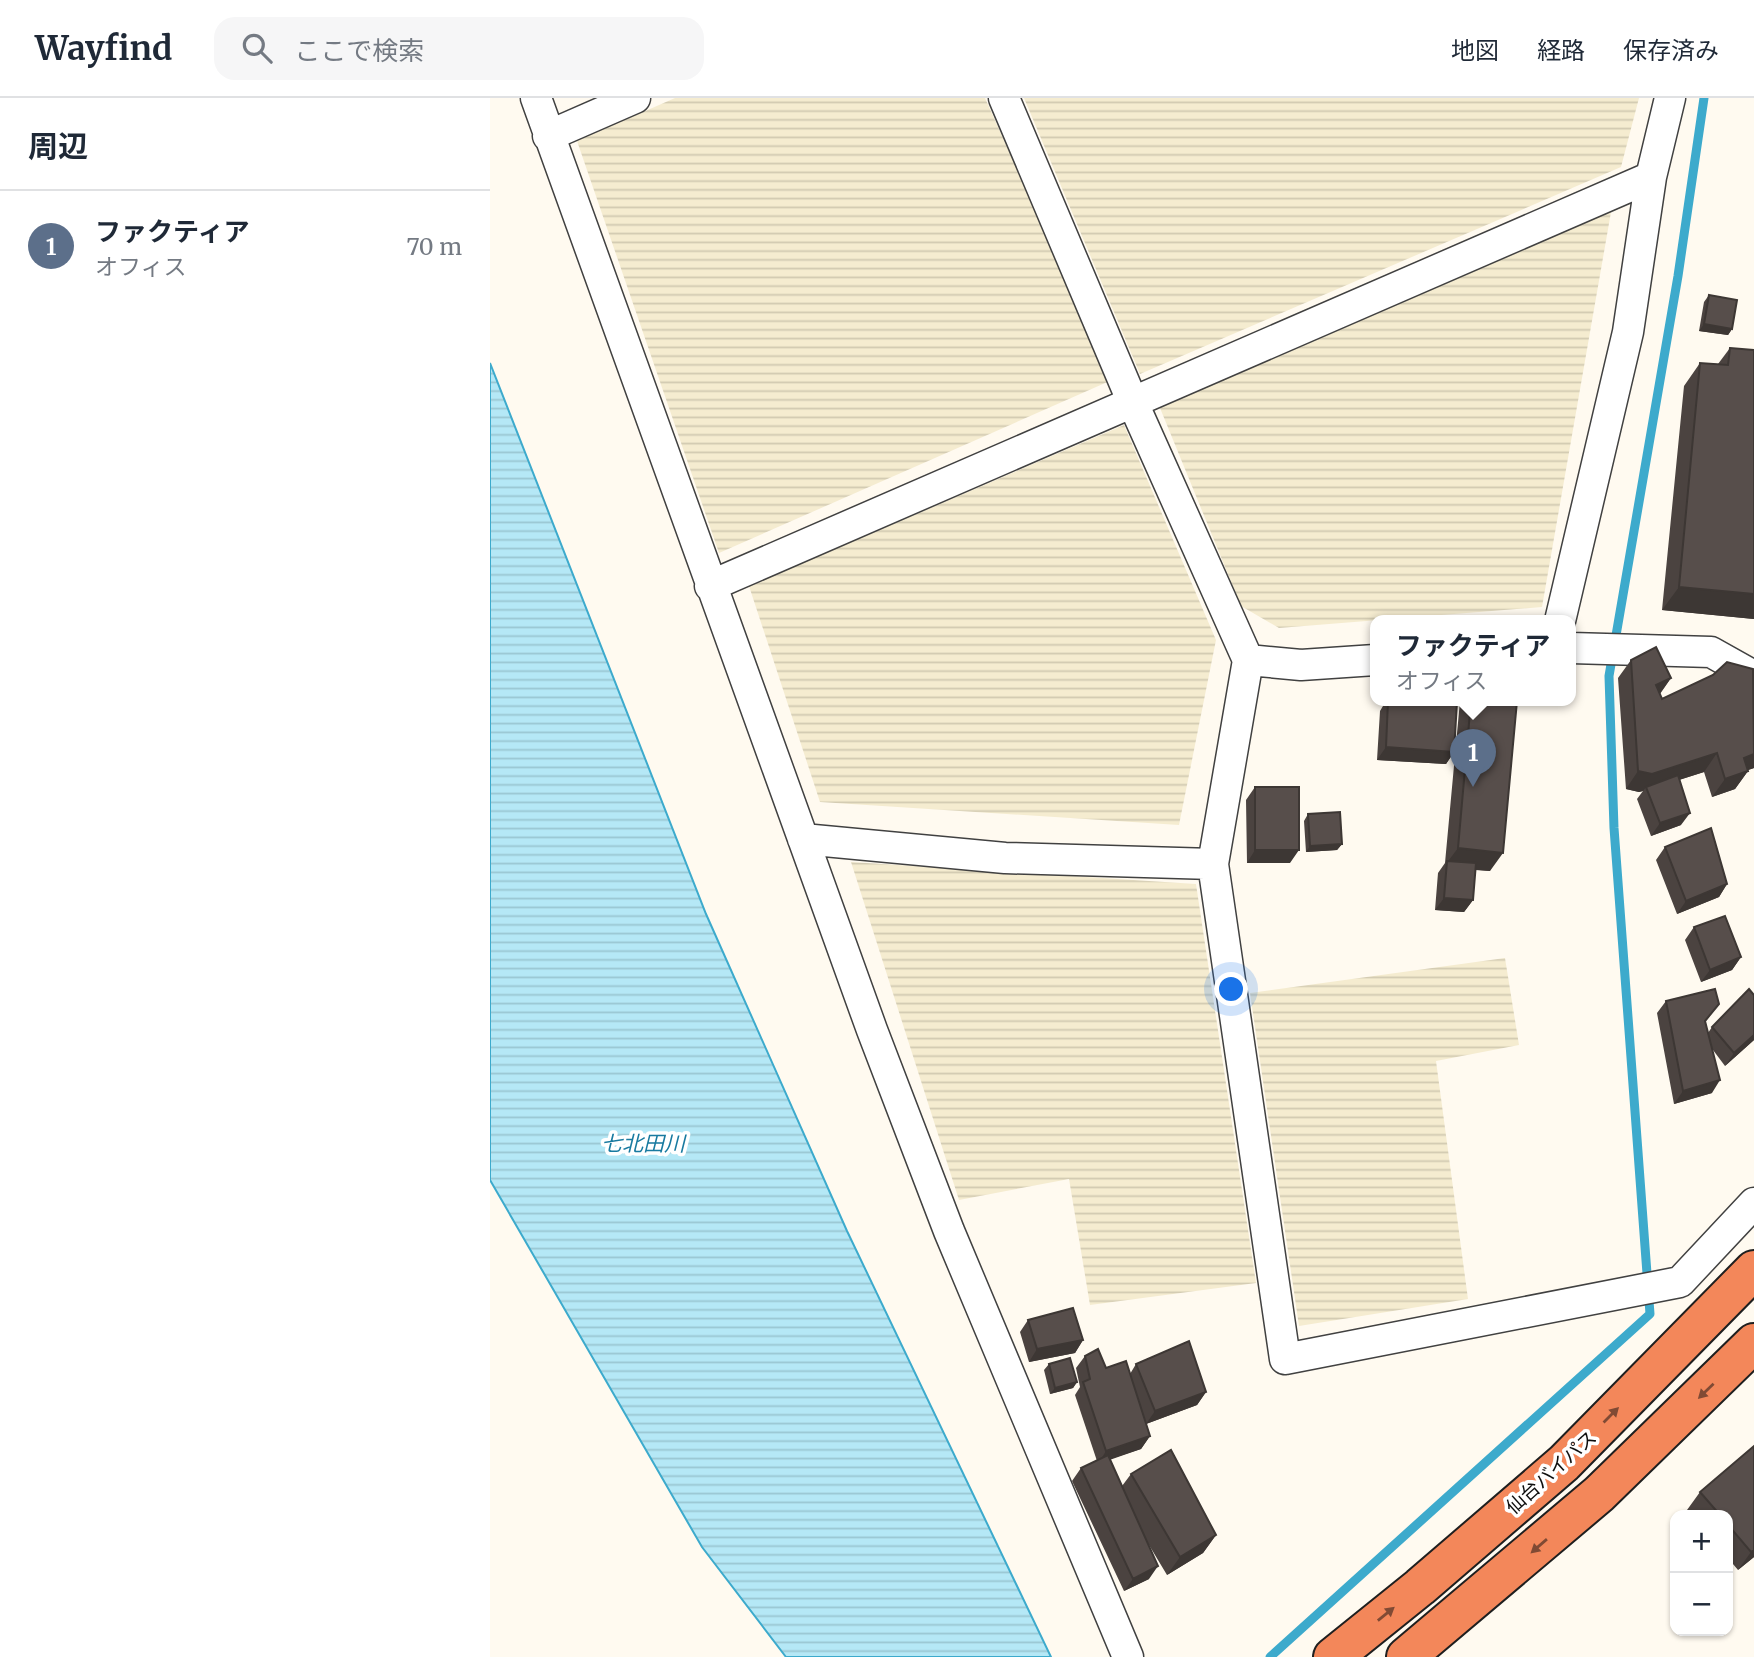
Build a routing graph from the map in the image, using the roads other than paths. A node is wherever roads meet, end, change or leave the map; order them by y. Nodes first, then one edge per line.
1 (536, 98) edge
2 (635, 98) edge
3 (1004, 98) edge
4 (1670, 98) edge
5 (548, 136) junction
6 (1651, 177) junction
7 (1133, 404) junction
8 (710, 586) junction
9 (1561, 615) edge
10 (1576, 648) edge
11 (1248, 660) junction
12 (1370, 660) edge
13 (1754, 684) edge
14 (803, 839) junction
15 (1213, 864) junction
16 (1754, 1203) edge
17 (1754, 1270) edge
18 (1754, 1343) edge
19 (1128, 1657) edge
20 (1332, 1657) edge
21 (1406, 1657) edge

1 - 5 street
2 - 5 street
3 - 7 street
4 - 6 street
5 - 8 street
6 - 7 street
6 - 9 street
7 - 8 street
7 - 11 street
8 - 14 street
10 - 13 street
11 - 12 street
11 - 15 street
14 - 15 street
14 - 19 street
15 - 16 street
20 -> 17 highway, 仙台バイパス
18 -> 21 highway

